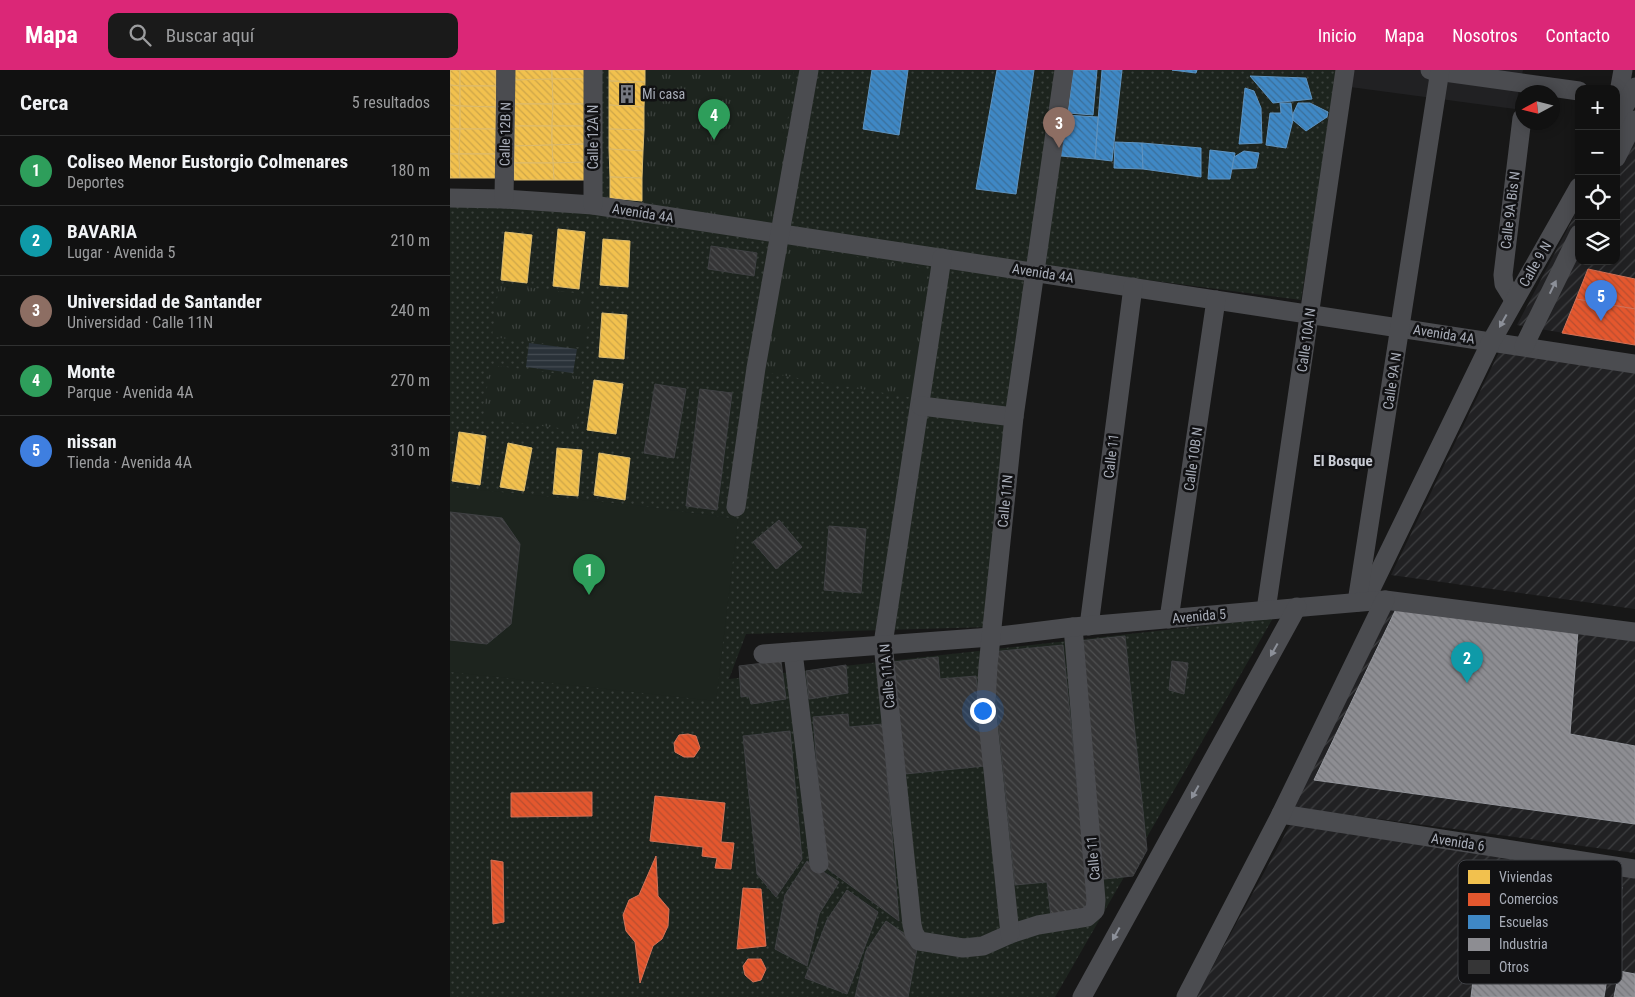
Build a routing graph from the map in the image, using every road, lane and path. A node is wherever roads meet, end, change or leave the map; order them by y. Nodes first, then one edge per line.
1 (506, 70) edge
2 (593, 70) edge
3 (809, 70) edge
4 (1064, 70) edge
5 (1345, 70) edge
6 (1623, 70) edge
7 (1437, 71) edge
8 (1527, 82) edge
9 (1575, 91) edge
10 (1627, 96) edge
11 (1620, 113) edge
12 (1635, 120) edge
13 (1520, 130) edge
14 (1620, 150) edge
15 (1575, 194) edge
16 (450, 198) edge
17 (504, 199) junction
18 (593, 205) junction
19 (780, 233) junction
20 (1575, 242) edge
21 (942, 258) junction
22 (1035, 272) junction
23 (1133, 287) junction
24 (1216, 300) junction
25 (1514, 300) junction
26 (1310, 314) junction
27 (1400, 328) junction
28 (1491, 342) junction
29 (1524, 346) junction
30 (1635, 364) edge
31 (921, 406) junction
32 (1014, 417) junction
33 (736, 507) dead end
34 (1385, 600) junction
35 (1361, 602) junction
36 (1297, 607) junction
37 (1266, 610) junction
38 (1169, 618) junction
39 (1081, 626) junction
40 (1635, 632) edge
41 (991, 637) junction
42 (883, 644) junction
43 (793, 652) junction
44 (763, 654) dead end
45 (1281, 814) junction
46 (1577, 860) edge
47 (819, 864) dead end
48 (1622, 867) edge
49 (1635, 869) edge
50 (1010, 934) junction
51 (1082, 997) edge
52 (1186, 997) edge

1 - 17 street, Calle 12B N
2 - 18 street, Calle 12A N
3 - 19 street
4 - 22 street, Calle 11N
5 - 26 street, Calle 10A N
6 - 10 street
7 - 8 street
7 - 27 street, Calle 9A N
8 - 9 street
10 - 11 street
12 - 14 street
13 - 25 street, Calle 9A Bis N
15 - 25 street, Calle 9 N
16 - 17 street, Avenida 4A
17 - 18 street, Avenida 4A
18 - 19 street, Avenida 4A
19 - 21 street, Avenida 4A
19 - 33 street
29 -> 20 street, Calle 9 N
21 - 22 street, Avenida 4A
21 - 31 street, Calle 11A N
22 - 23 street, Avenida 4A
22 - 32 street, Calle 11N
23 - 24 street, Avenida 4A
23 - 39 street, Calle 11
24 - 26 street, Avenida 4A
24 - 38 street, Calle 10B N
25 -> 28 street, Calle 9 N
26 - 27 street, Avenida 4A
26 - 37 street, Calle 10A N
27 - 28 street, Avenida 4A
27 - 35 street, Calle 9A N
28 - 29 street, Avenida 4A
28 - 35 street, Calle 9 N
29 - 30 street, Avenida 4A
31 - 32 street
31 - 42 street, Calle 11A N
32 - 41 street, Calle 11N
34 - 35 street, Avenida 5
34 - 40 street, Avenida 5
34 - 45 street
35 - 36 street, Avenida 5
36 - 37 street, Avenida 5
36 -> 51 street
37 - 38 street, Avenida 5
38 - 39 street, Avenida 5
39 - 41 street, Avenida 5
39 - 50 street, Calle 11
41 - 42 street, Avenida 5
41 - 50 street, Calle 11N
42 - 43 street, Avenida 5
42 - 50 street, Calle 11A N
43 - 44 street, Avenida 5
43 - 47 street
45 - 46 street, Avenida 6
45 - 52 street
48 - 49 street, Avenida 6

